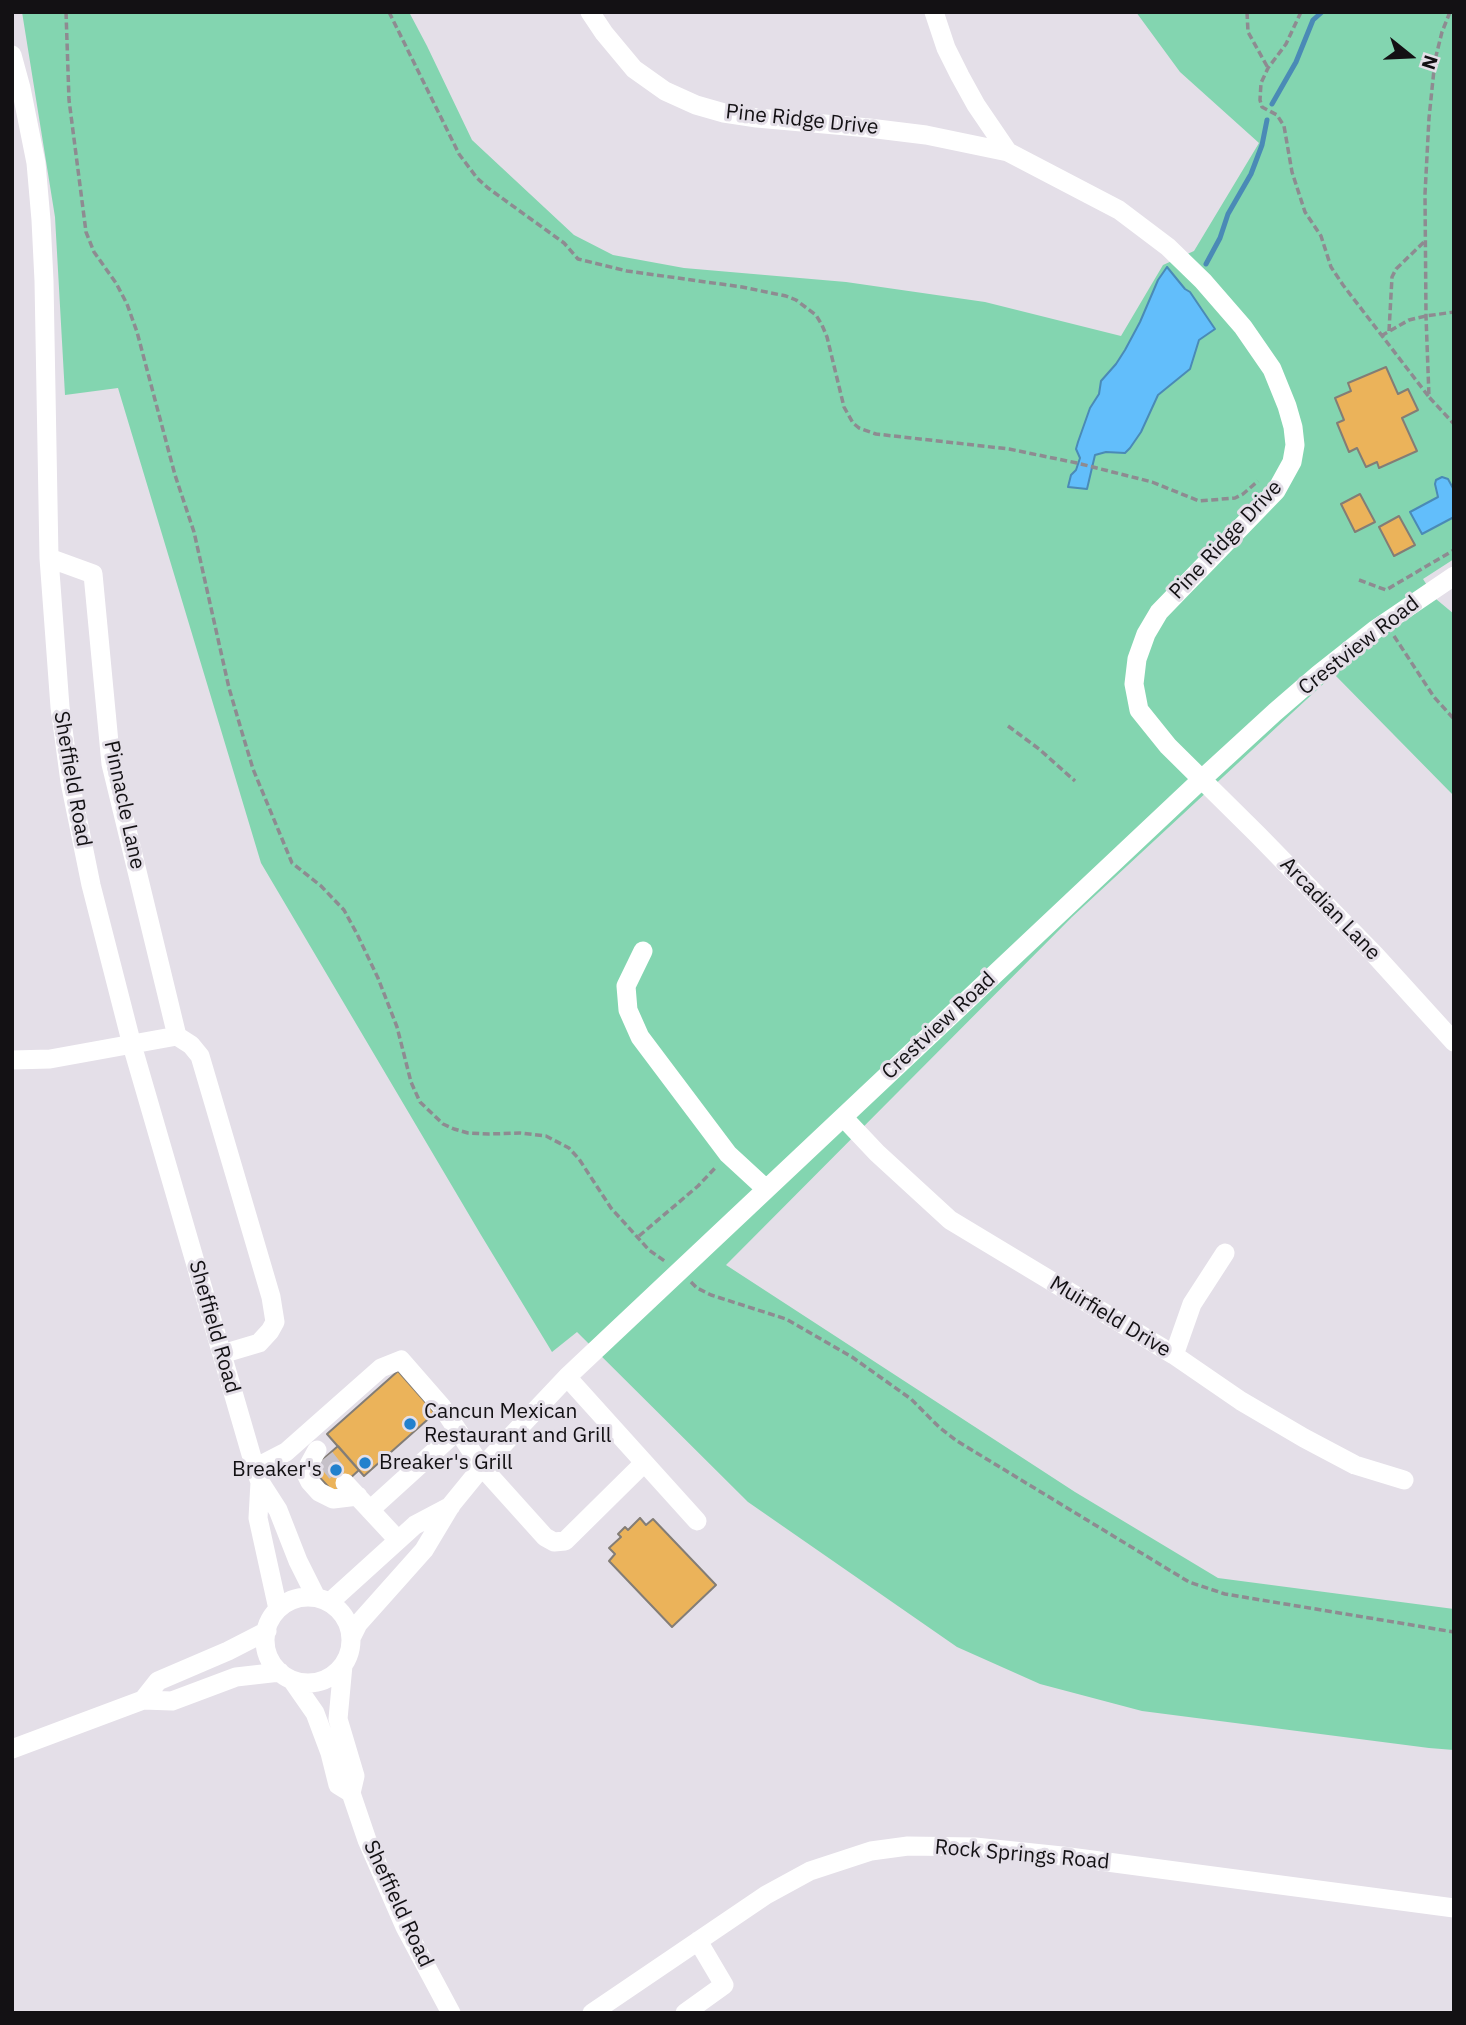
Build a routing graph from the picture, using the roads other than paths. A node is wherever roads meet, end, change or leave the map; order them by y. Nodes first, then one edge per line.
1 (590, 12) edge
2 (934, 12) edge
3 (12, 55) edge
4 (1008, 152) junction
5 (49, 558) junction
6 (1451, 583) edge
7 (1202, 779) junction
8 (643, 951) dead end
9 (177, 1036) junction
10 (1454, 1042) edge
11 (132, 1045) junction
12 (12, 1060) edge
13 (843, 1117) junction
14 (766, 1189) junction
15 (1225, 1254) dead end
16 (222, 1354) junction
17 (1174, 1355) junction
18 (567, 1377) junction
19 (457, 1431) junction
20 (315, 1448) junction
21 (644, 1463) junction
22 (482, 1467) junction
23 (258, 1475) junction
24 (1404, 1480) dead end
25 (358, 1496) junction
26 (452, 1505) junction
27 (697, 1521) dead end
28 (398, 1540) junction
29 (323, 1600) junction
30 (278, 1609) junction
31 (267, 1631) junction
32 (351, 1638) junction
33 (343, 1665) junction
34 (286, 1676) junction
35 (144, 1700) junction
36 (12, 1749) edge
37 (351, 1793) junction
38 (1454, 1908) edge
39 (698, 1941) junction
40 (451, 2013) edge
41 (592, 2013) edge
42 (685, 2013) edge

1 - 4 street, Pine Ridge Drive
2 - 4 street, Pine Ridge Drive
3 - 5 street, Sheffield Road
4 - 7 street, Pine Ridge Drive
5 - 9 street, Pinnacle Lane
5 - 11 street, Sheffield Road
6 - 7 street, Crestview Road
7 - 10 street, Arcadian Lane
7 - 13 street, Crestview Road
8 - 14 street
9 - 11 street
9 - 16 street
11 - 12 street
11 - 16 street, Sheffield Road
13 - 14 street, Crestview Road
13 - 17 street, Muirfield Drive
14 - 18 street, Crestview Road
15 - 17 street
16 - 23 street, Sheffield Road
17 - 24 street, Muirfield Drive
18 - 21 street
18 - 22 street, Crestview Road
19 - 20 street
19 - 22 street
19 - 25 street
20 - 23 street
20 - 25 street
21 - 22 street
21 - 27 street
22 - 26 street, Crestview Road
23 - 29 street, Sheffield Road
23 - 30 street, Sheffield Road
25 - 28 street
26 - 28 street, Crestview Road
26 - 32 street, Crestview Road
28 - 29 street, Crestview Road
29 - 30 street
29 - 32 street
30 - 31 street
31 - 34 street
31 - 35 street
32 - 33 street
33 - 34 street
33 - 37 street, Sheffield Road
34 - 35 street
34 - 37 street, Sheffield Road
35 - 36 street
37 - 40 street, Sheffield Road
38 - 39 street, Rock Springs Road
39 - 41 street, Rock Springs Road
39 - 42 street

